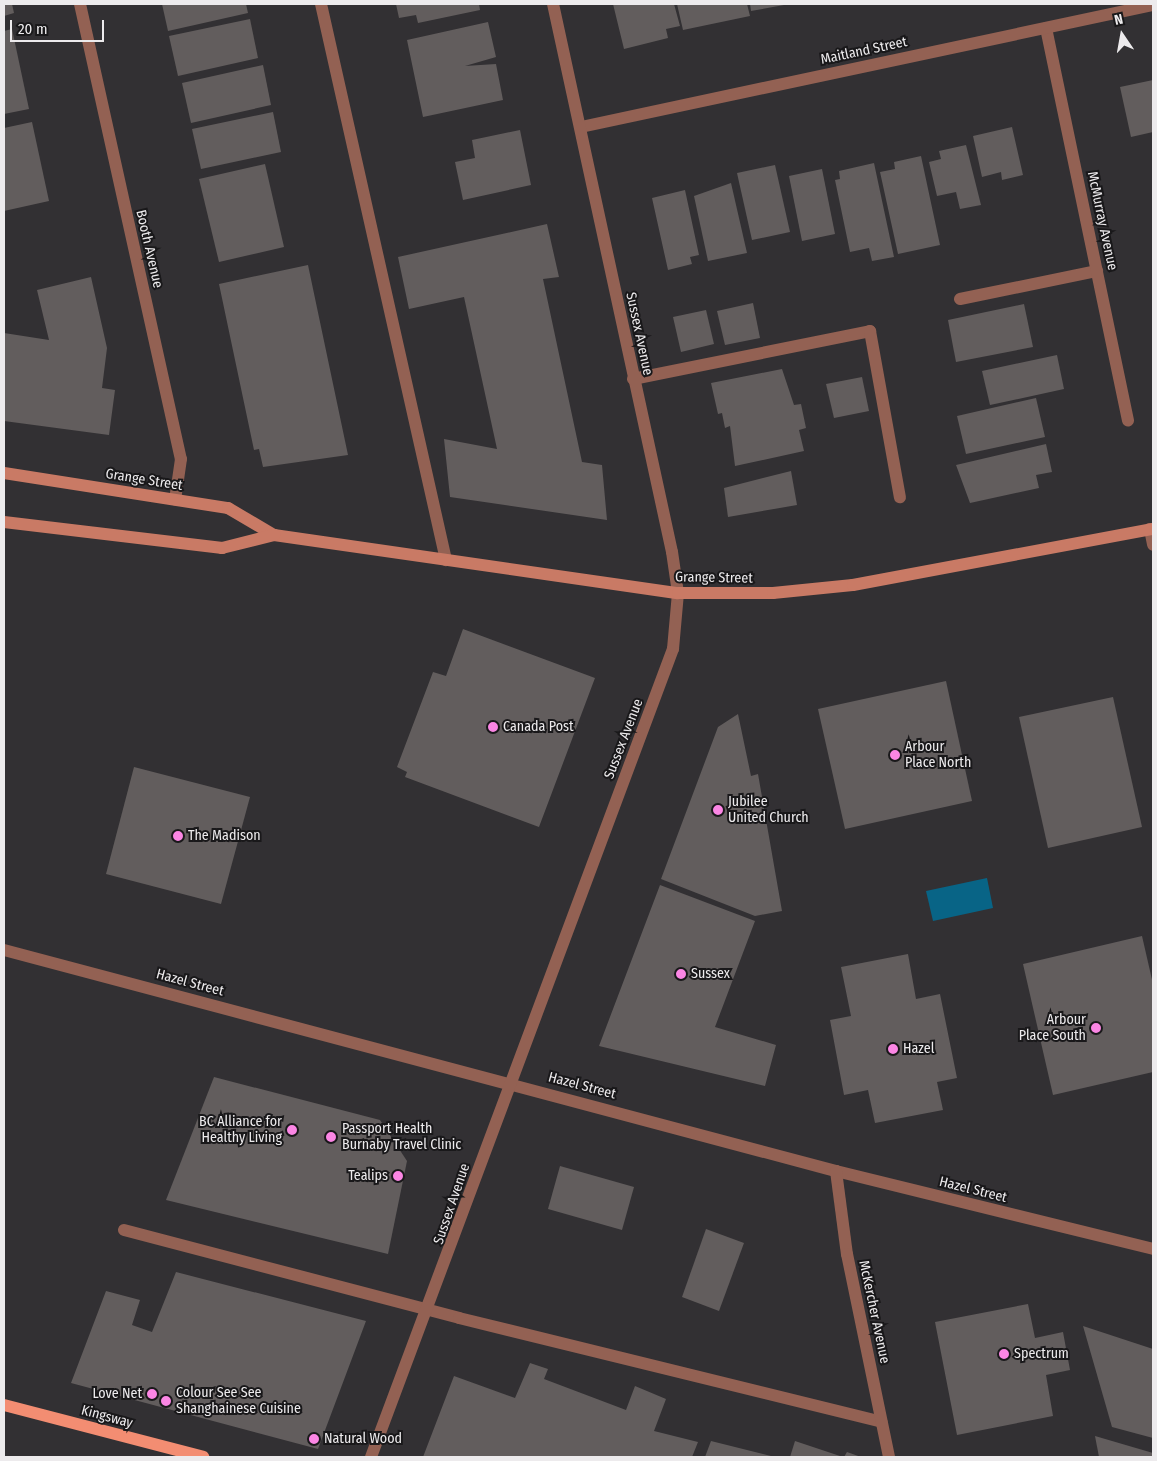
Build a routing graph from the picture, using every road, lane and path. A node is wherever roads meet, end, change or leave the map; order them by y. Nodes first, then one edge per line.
1 (80, 4) edge
2 (321, 4) edge
3 (553, 4) edge
4 (1153, 5) edge
5 (1046, 28) junction
6 (581, 127) junction
7 (1097, 271) junction
8 (960, 299) dead end
9 (633, 379) junction
10 (1128, 421) dead end
11 (4, 473) edge
12 (900, 497) dead end
13 (175, 500) junction
14 (4, 522) edge
15 (1152, 529) edge
16 (274, 535) junction
17 (1153, 545) edge
18 (446, 560) junction
19 (678, 593) junction
20 (4, 950) edge
21 (510, 1083) junction
22 (836, 1171) junction
23 (124, 1230) dead end
24 (1153, 1250) edge
25 (429, 1310) junction
26 (4, 1405) edge
27 (881, 1422) junction
28 (202, 1457) edge
29 (371, 1457) edge
30 (889, 1457) edge

1 - 13 street, Booth Avenue
2 - 18 street
3 - 6 street, Sussex Avenue
4 - 5 street, Maitland Street
5 - 6 street, Maitland Street
5 - 7 street, McMurray Avenue
6 - 9 street, Sussex Avenue
7 - 8 street
7 - 10 street, McMurray Avenue
9 - 12 street
9 - 19 street, Sussex Avenue
11 - 13 main road, Grange Street
13 - 16 main road, Grange Street
14 - 16 main road, Grange Street
15 - 17 street
15 - 19 main road, Grange Street
16 - 18 main road, Grange Street
18 - 19 main road, Grange Street
19 - 21 street, Sussex Avenue
20 - 21 street, Hazel Street
21 - 22 street, Hazel Street
21 - 25 street, Sussex Avenue
22 - 24 street, Hazel Street
22 - 27 street, McKercher Avenue
23 - 25 street
25 - 27 street
25 - 29 street, Sussex Avenue
26 - 28 main road, Kingsway
27 - 30 street, McKercher Avenue

